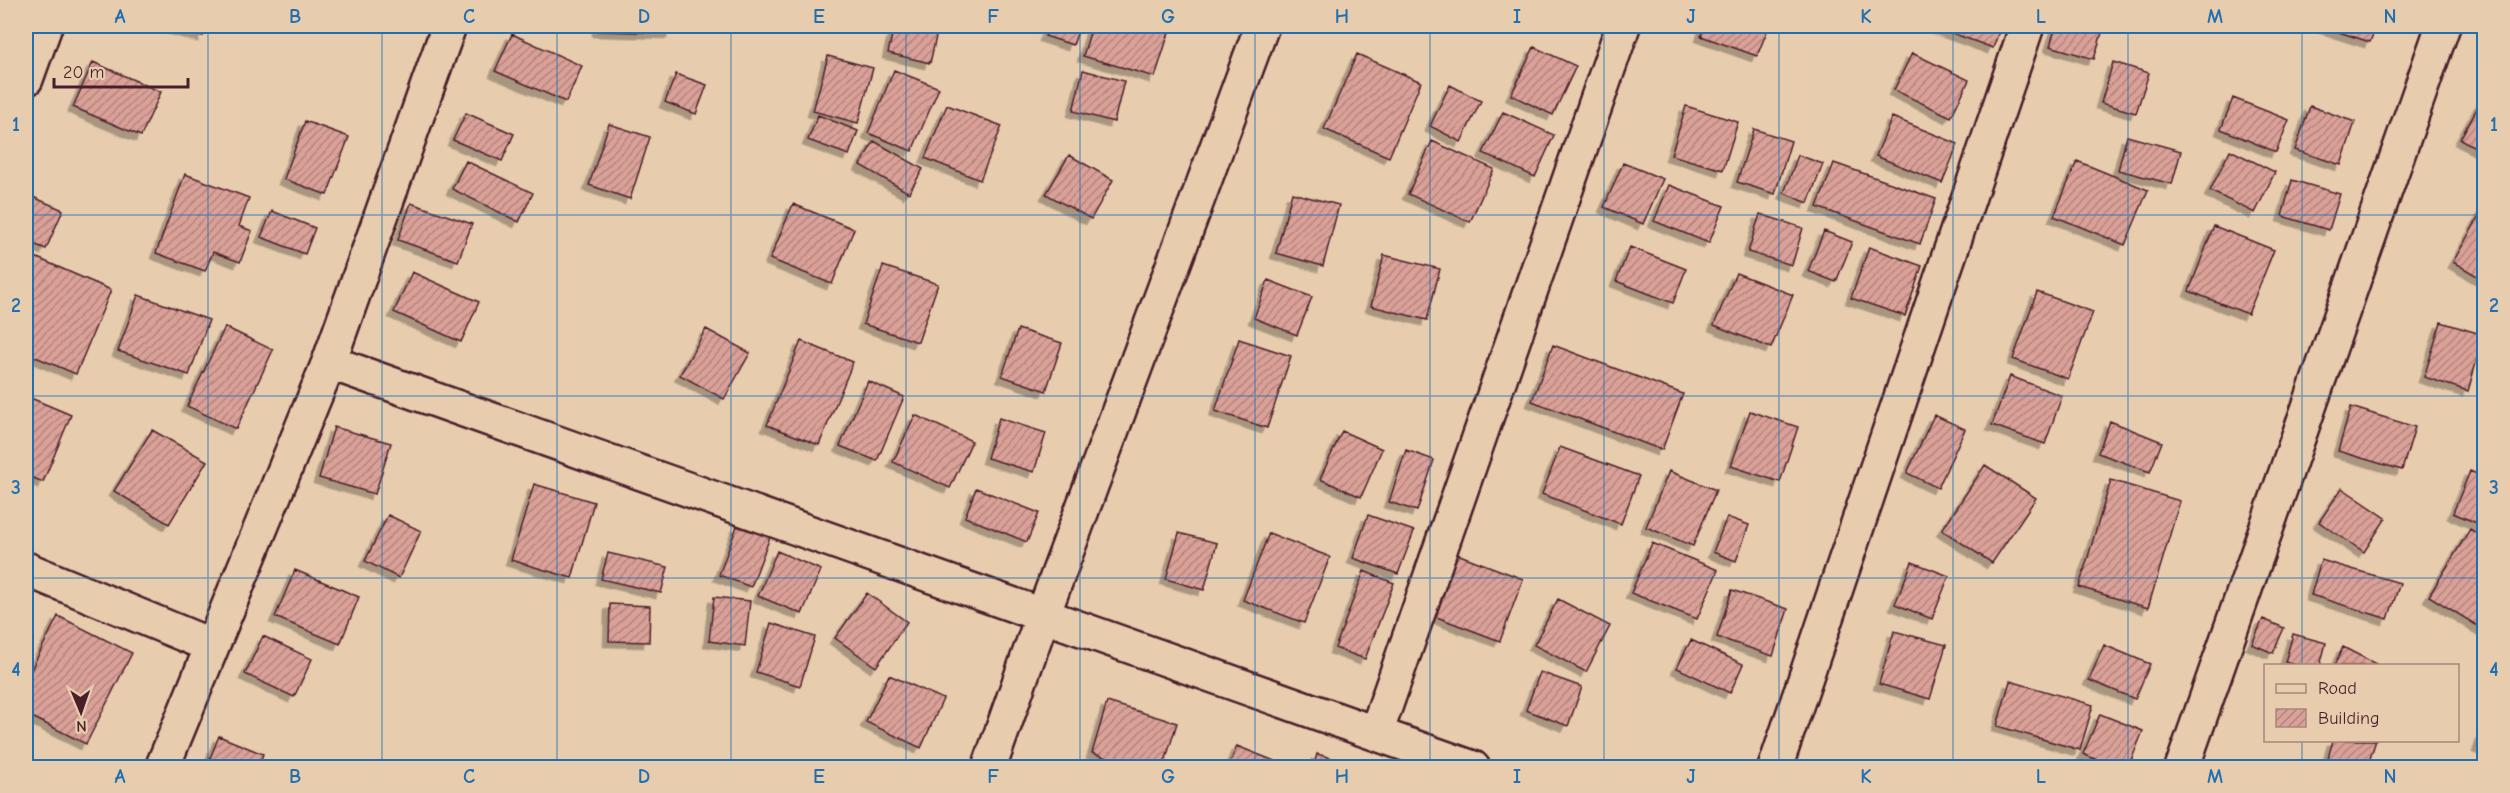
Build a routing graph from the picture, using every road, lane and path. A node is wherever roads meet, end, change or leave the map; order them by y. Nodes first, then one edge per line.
1 (45, 26) edge
2 (449, 26) edge
3 (1262, 26) edge
4 (1623, 26) edge
5 (2027, 26) edge
6 (2443, 26) edge
7 (26, 79) edge
8 (329, 362) junction
9 (26, 569) edge
10 (1043, 615) junction
11 (212, 646) junction
12 (1376, 733) junction
13 (1414, 758) edge
14 (162, 768) edge
15 (989, 768) edge
16 (1473, 768) edge
17 (1775, 768) edge
18 (2182, 768) edge

1 - 7 street
2 - 8 street
3 - 10 street
4 - 12 street
5 - 17 street
6 - 18 street
8 - 10 street
8 - 11 street
9 - 11 street
10 - 12 street
10 - 15 street
11 - 14 street
12 - 13 street
13 - 16 street

